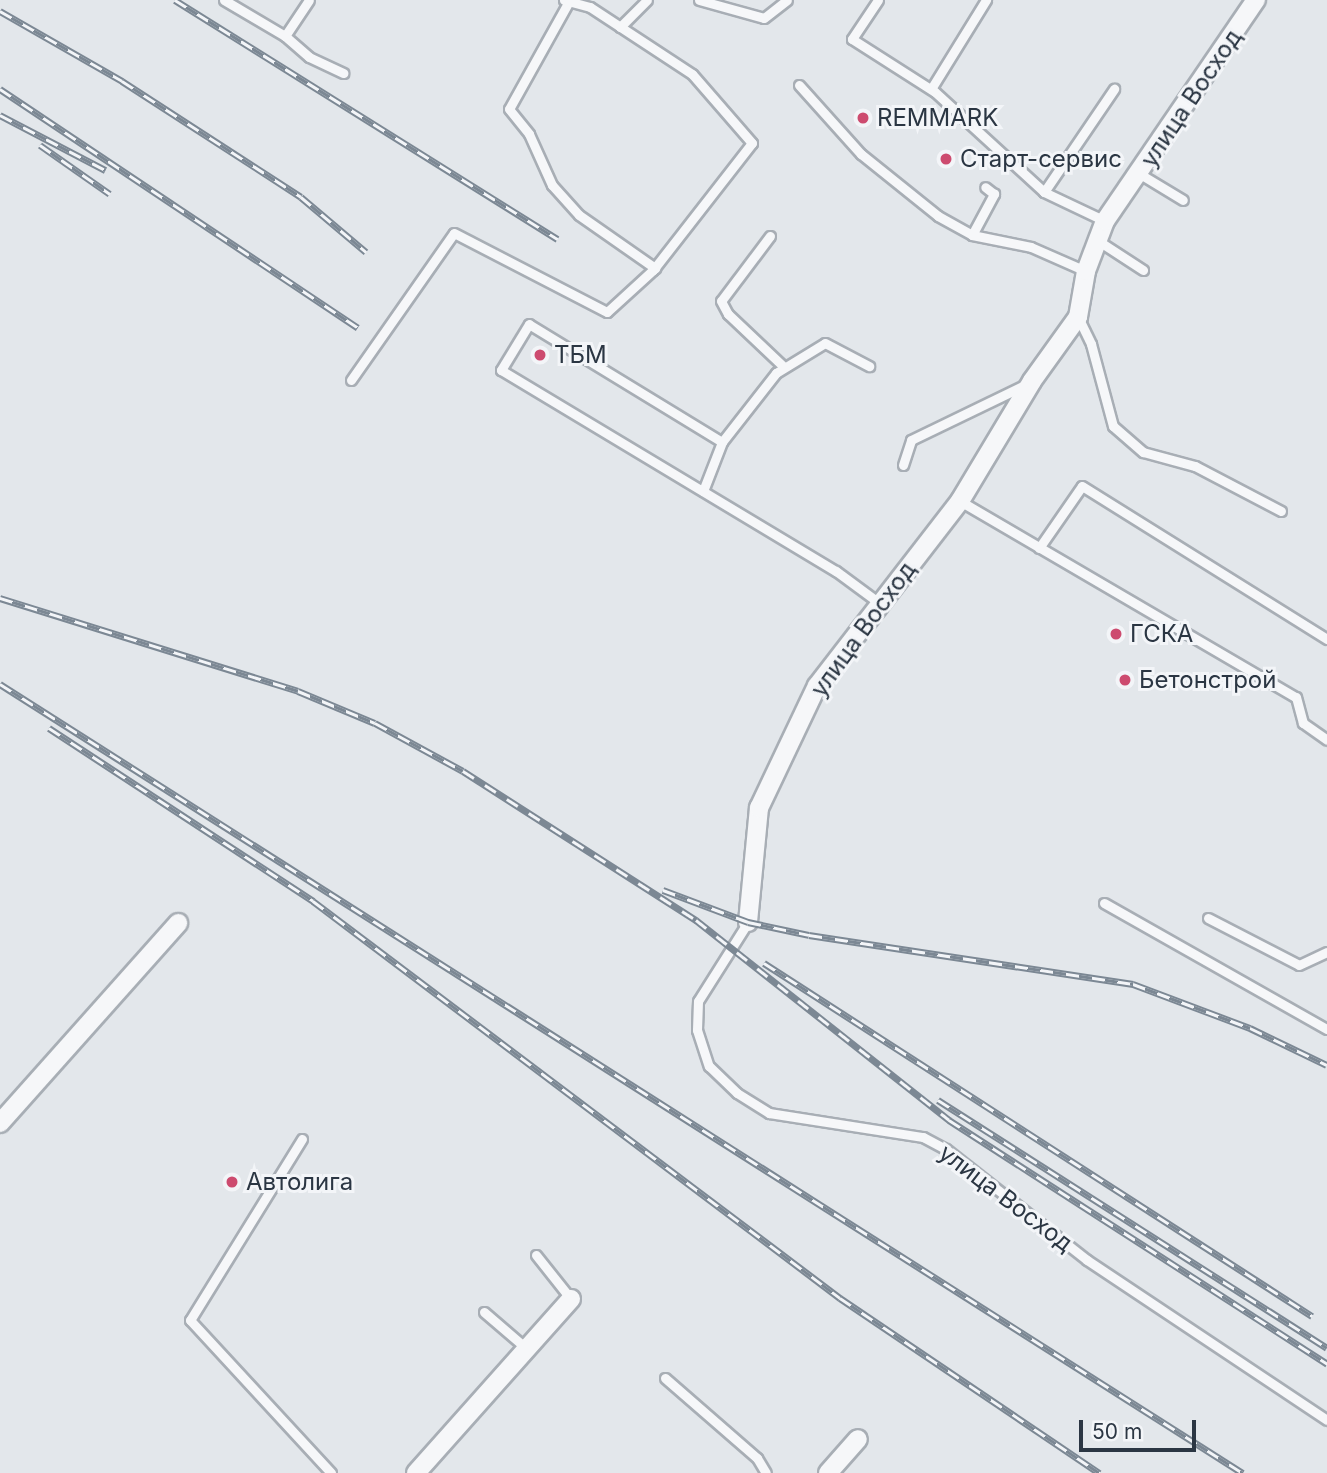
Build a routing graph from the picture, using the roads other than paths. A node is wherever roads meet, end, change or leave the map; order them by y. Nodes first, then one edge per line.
1 (223, 0) edge
2 (309, 0) edge
3 (647, 0) edge
4 (699, 0) edge
5 (787, 0) edge
6 (878, 0) edge
7 (986, 0) edge
8 (1256, 0) edge
9 (566, 1) edge
10 (722, 3) edge
11 (620, 27) junction
12 (285, 36) junction
13 (342, 72) dead end
14 (799, 85) dead end
15 (931, 89) junction
16 (1114, 89) dead end
17 (1140, 174) junction
18 (985, 187) dead end
19 (1044, 192) junction
20 (1183, 200) dead end
21 (1105, 221) junction
22 (972, 235) junction
23 (770, 236) dead end
24 (1097, 240) junction
25 (655, 268) junction
26 (1143, 270) dead end
27 (1086, 271) junction
28 (1078, 317) junction
29 (869, 366) dead end
30 (784, 367) junction
31 (351, 380) dead end
32 (1032, 381) junction
33 (722, 442) junction
34 (903, 465) dead end
35 (703, 491) junction
36 (960, 501) junction
37 (1281, 511) dead end
38 (1039, 548) junction
39 (878, 602) junction
40 (1327, 639) edge
41 (1327, 740) edge
42 (1104, 903) dead end
43 (1208, 918) dead end
44 (748, 922) joint
45 (178, 923) dead end
46 (1327, 952) edge
47 (1327, 1029) edge
48 (0, 1123) edge
49 (302, 1139) dead end
50 (537, 1255) dead end
51 (571, 1299) joint
52 (484, 1312) dead end
53 (527, 1349) junction
54 (665, 1378) dead end
55 (1327, 1420) edge
56 (858, 1439) dead end
57 (331, 1473) edge
58 (416, 1473) edge
59 (766, 1473) edge
60 (828, 1473) edge

1 - 12 lane
2 - 12 lane
3 - 11 lane
4 - 10 lane
5 - 10 lane
6 - 15 lane
7 - 15 lane
8 - 17 street, улица Восход
9 - 11 lane
9 - 25 lane
11 - 25 lane
12 - 13 lane
14 - 22 lane
15 - 19 lane
16 - 19 lane
17 - 20 lane
17 - 21 street, улица Восход
18 - 22 lane
19 - 21 lane
21 - 24 street, улица Восход
22 - 27 lane
23 - 30 lane
24 - 26 lane
24 - 27 street, улица Восход
25 - 31 lane
27 - 28 street, улица Восход
28 - 32 street, улица Восход
28 - 37 lane
29 - 30 lane
30 - 33 lane
32 - 34 lane
32 - 36 street, улица Восход
33 - 35 lane
33 - 35 lane
35 - 39 lane
36 - 38 lane
36 - 39 street, улица Восход
38 - 40 lane
38 - 41 lane
39 - 44 street, улица Восход
42 - 47 lane
43 - 46 lane
44 - 55 lane, улица Восход
45 - 48 street
49 - 57 lane
50 - 51 lane
51 - 53 street
52 - 53 lane
53 - 58 street
54 - 59 lane
56 - 60 street

